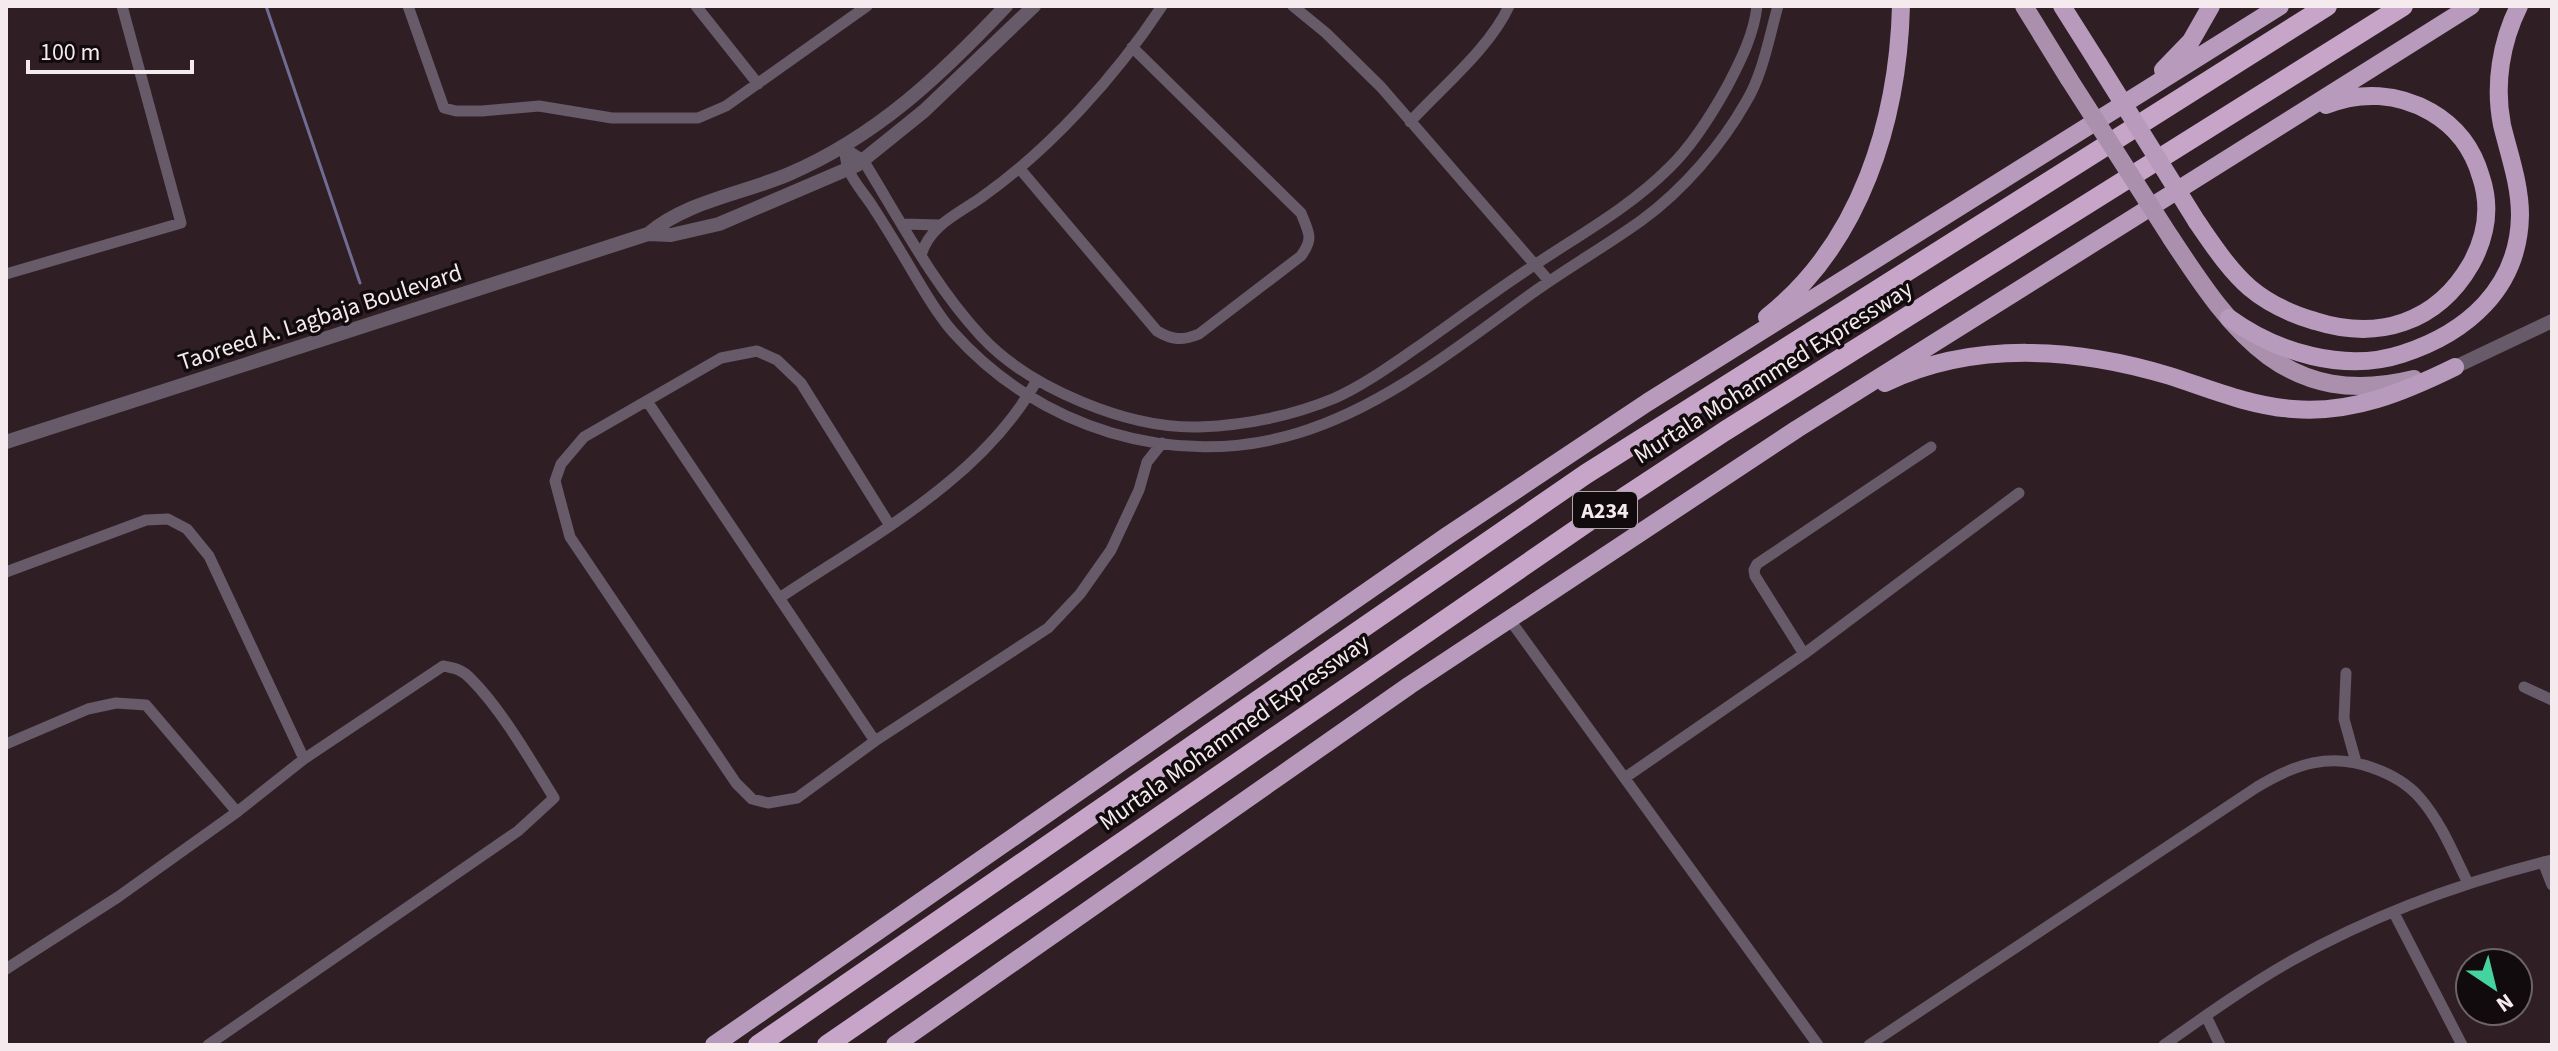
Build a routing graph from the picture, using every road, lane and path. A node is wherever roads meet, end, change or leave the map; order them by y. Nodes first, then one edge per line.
1 (122, 6) edge
2 (408, 6) edge
3 (696, 6) edge
4 (867, 6) edge
5 (1006, 6) edge
6 (1012, 6) edge
7 (1162, 6) edge
8 (1293, 6) edge
9 (1509, 6) edge
10 (1757, 6) edge
11 (1778, 6) edge
12 (1901, 6) edge
13 (2024, 6) edge
14 (2062, 6) edge
15 (2211, 6) edge
16 (2280, 6) edge
17 (2327, 6) edge
18 (2403, 6) edge
19 (2471, 6) edge
20 (2519, 6) edge
21 (1030, 11) edge
22 (1132, 47) junction
23 (758, 84) junction
24 (2133, 99) junction
25 (1410, 122) junction
26 (2273, 130) junction
27 (844, 148) junction
28 (863, 160) junction
29 (848, 169) junction
30 (1020, 169) junction
31 (903, 224) junction
32 (939, 225) junction
33 (648, 234) junction
34 (921, 255) junction
35 (1536, 264) junction
36 (6, 274) edge
37 (1549, 281) junction
38 (2229, 318) junction
39 (2552, 321) edge
40 (2455, 367) junction
41 (1037, 380) junction
42 (1029, 394) junction
43 (647, 401) junction
44 (1648, 402) junction
45 (112, 408) dead end
46 (1797, 429) junction
47 (1140, 441) junction
48 (1162, 443) junction
49 (1931, 447) dead end
50 (1147, 462) junction
51 (2019, 493) dead end
52 (889, 524) junction
53 (6, 572) edge
54 (781, 597) junction
55 (1510, 620) junction
56 (1804, 654) junction
57 (2346, 673) dead end
58 (2524, 687) dead end
59 (2552, 700) edge
60 (875, 741) junction
61 (6, 744) edge
62 (304, 759) junction
63 (2356, 762) junction
64 (1626, 777) junction
65 (237, 812) junction
66 (2548, 861) edge
67 (2468, 883) junction
68 (2552, 885) edge
69 (2394, 913) junction
70 (6, 969) edge
71 (2206, 1016) junction
72 (718, 1042) edge
73 (208, 1045) edge
74 (758, 1045) edge
75 (827, 1045) edge
76 (895, 1045) edge
77 (1818, 1045) edge
78 (1869, 1045) edge
79 (2164, 1045) edge
80 (2220, 1045) edge
81 (2462, 1045) edge

1 - 36 street
2 - 23 street
3 - 23 street
4 - 23 street
5 - 27 street, Taoreed A. Lagbaja Boulevard
6 - 21 street
7 - 22 street
8 - 25 street
9 - 25 street
10 - 35 street
11 - 37 street
12 - 44 highway
13 - 38 main road, bridge
14 - 26 highway, bridge
15 - 24 highway
16 - 24 highway, Murtala Mohammed Expressway
17 - 74 highway, Murtala Mohammed Expressway / A234
18 - 75 highway, Murtala Mohammed Expressway / A234
19 - 26 highway
20 - 38 highway
21 - 28 street, Taoreed A. Lagbaja Boulevard
22 - 30 street
22 - 30 street
24 - 44 highway, Murtala Mohammed Expressway
25 - 35 street
26 - 46 highway
27 - 28 street
27 - 29 street
27 - 33 street, Taoreed A. Lagbaja Boulevard
28 - 29 street, Taoreed A. Lagbaja Boulevard
28 - 31 street
29 - 33 street, Taoreed A. Lagbaja Boulevard
29 - 42 street
30 - 32 street
31 - 32 street
31 - 34 street
32 - 34 street
33 - 45 street, Taoreed A. Lagbaja Boulevard
34 - 41 street
35 - 37 street
35 - 41 street
37 - 48 street
38 - 40 main road
39 - 40 street
40 - 46 highway
41 - 42 street
42 - 47 street
42 - 52 street
43 - 52 street
43 - 54 street
43 - 60 street
44 - 72 highway, Murtala Mohammed Expressway
46 - 55 highway
47 - 48 street
47 - 50 street
48 - 50 street
49 - 56 street
50 - 60 street
51 - 56 street
52 - 54 street
53 - 62 street
54 - 60 street
55 - 64 street
55 - 76 highway
56 - 64 street
57 - 63 street
58 - 59 street
61 - 65 street
62 - 65 street
62 - 73 street
63 - 67 street
63 - 78 street
64 - 77 street
65 - 70 street
66 - 67 street
66 - 68 street
67 - 69 street
69 - 71 street
69 - 81 street
71 - 79 street
71 - 80 street

